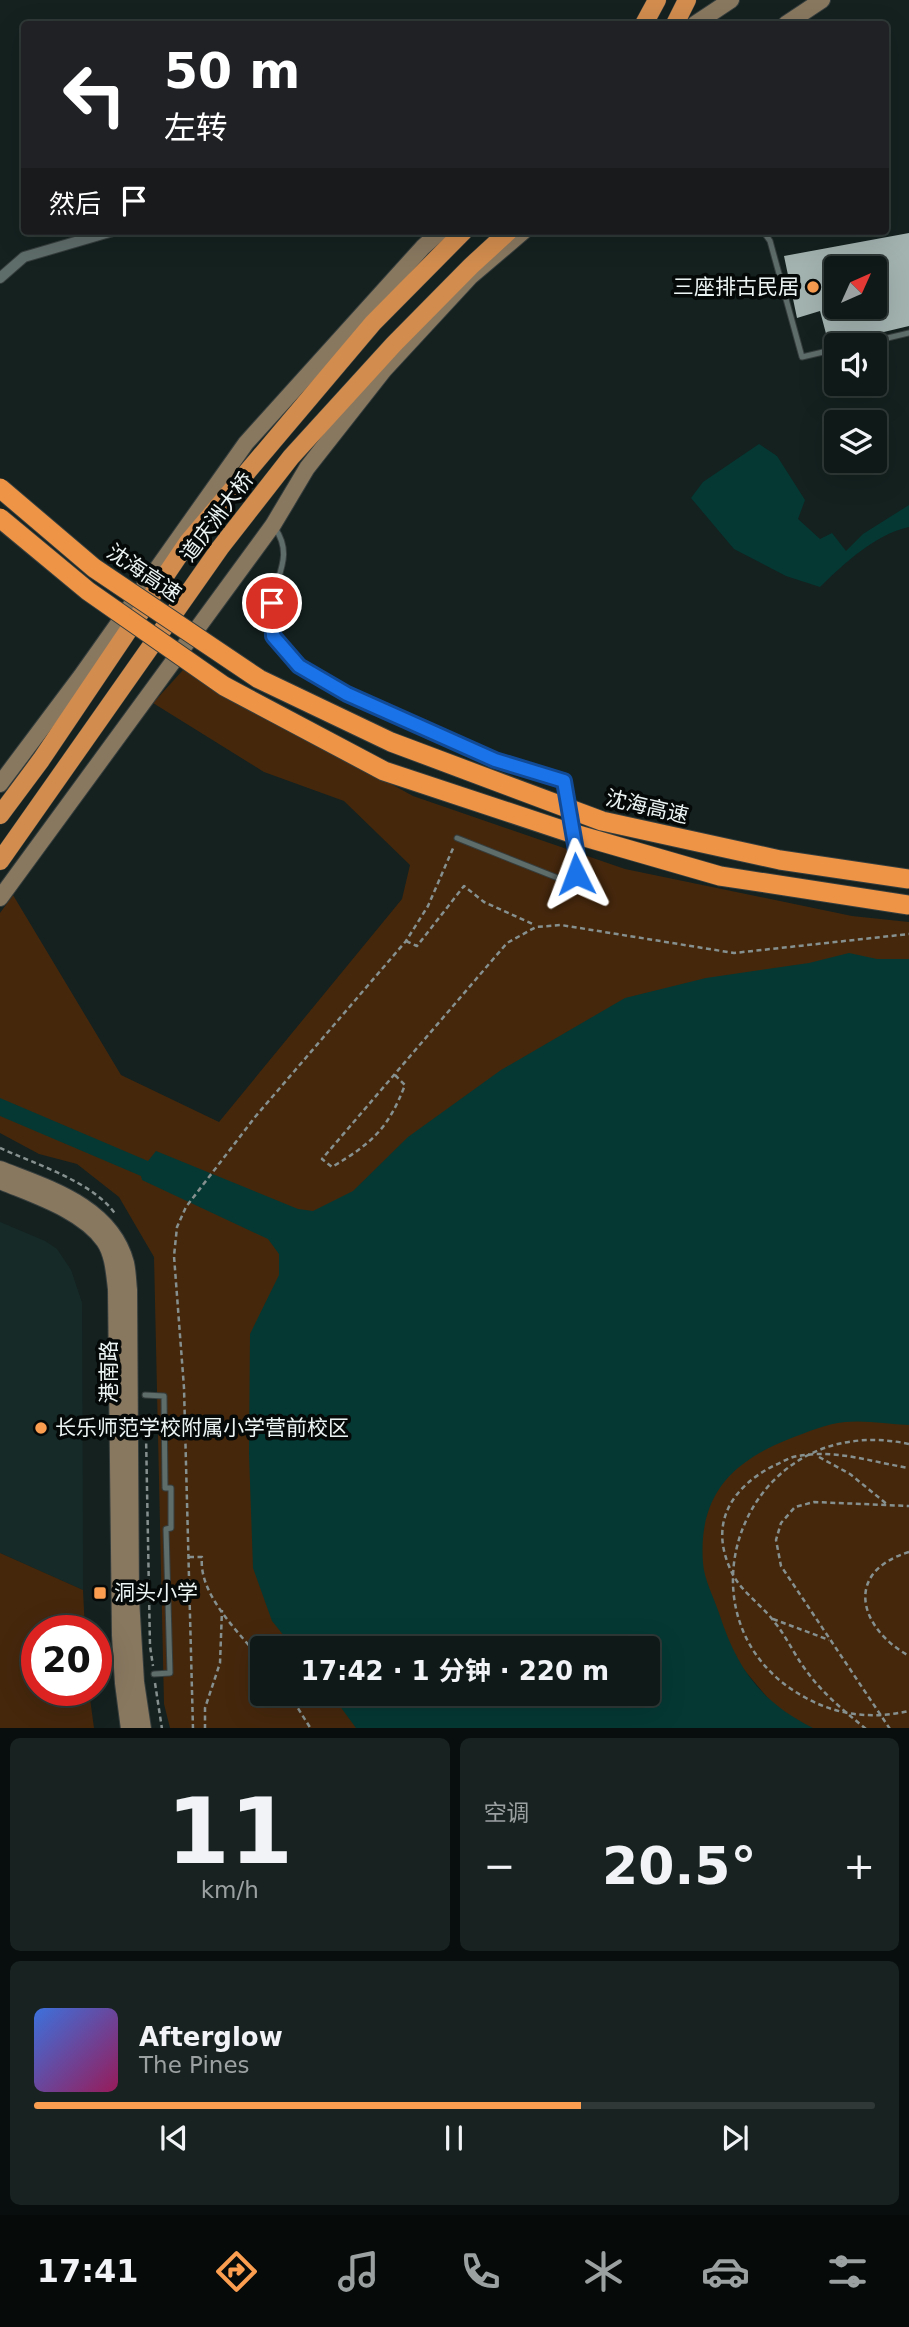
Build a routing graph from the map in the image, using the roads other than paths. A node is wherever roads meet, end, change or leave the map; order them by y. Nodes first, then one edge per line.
1 (657, 0) edge
2 (687, 0) edge
3 (731, 0) edge
4 (822, 0) edge
5 (646, 21) edge
6 (676, 21) edge
7 (700, 21) edge
8 (790, 21) edge
9 (99, 235) edge
10 (436, 235) edge
11 (460, 235) edge
12 (505, 235) edge
13 (519, 235) edge
14 (766, 235) edge
15 (0, 278) edge
16 (909, 333) edge
17 (887, 338) edge
18 (824, 352) edge
19 (0, 488) edge
20 (0, 518) edge
21 (273, 526) junction
22 (0, 784) edge
23 (0, 815) edge
24 (457, 838) road end
25 (0, 861) edge
26 (909, 879) edge
27 (0, 898) edge
28 (909, 905) edge
29 (0, 1169) edge
30 (0, 1181) edge
31 (145, 1395) dead end
32 (154, 1674) dead end
33 (129, 1728) edge
34 (143, 1728) edge

1 - 5 highway
2 - 6 highway
3 - 7 main road
4 - 8 main road
9 - 15 street
10 - 22 main road
11 - 23 highway, 道庆洲大桥, bridge
12 - 25 highway, 道庆洲大桥, bridge
13 - 21 main road
14 - 18 lane
16 - 17 lane
19 - 26 highway, 沈海高速, bridge
20 - 28 highway, 沈海高速, bridge
21 - 24 lane
21 - 27 main road
29 - 34 main road, 港南路
30 - 33 main road, 港南路
31 - 32 lane

